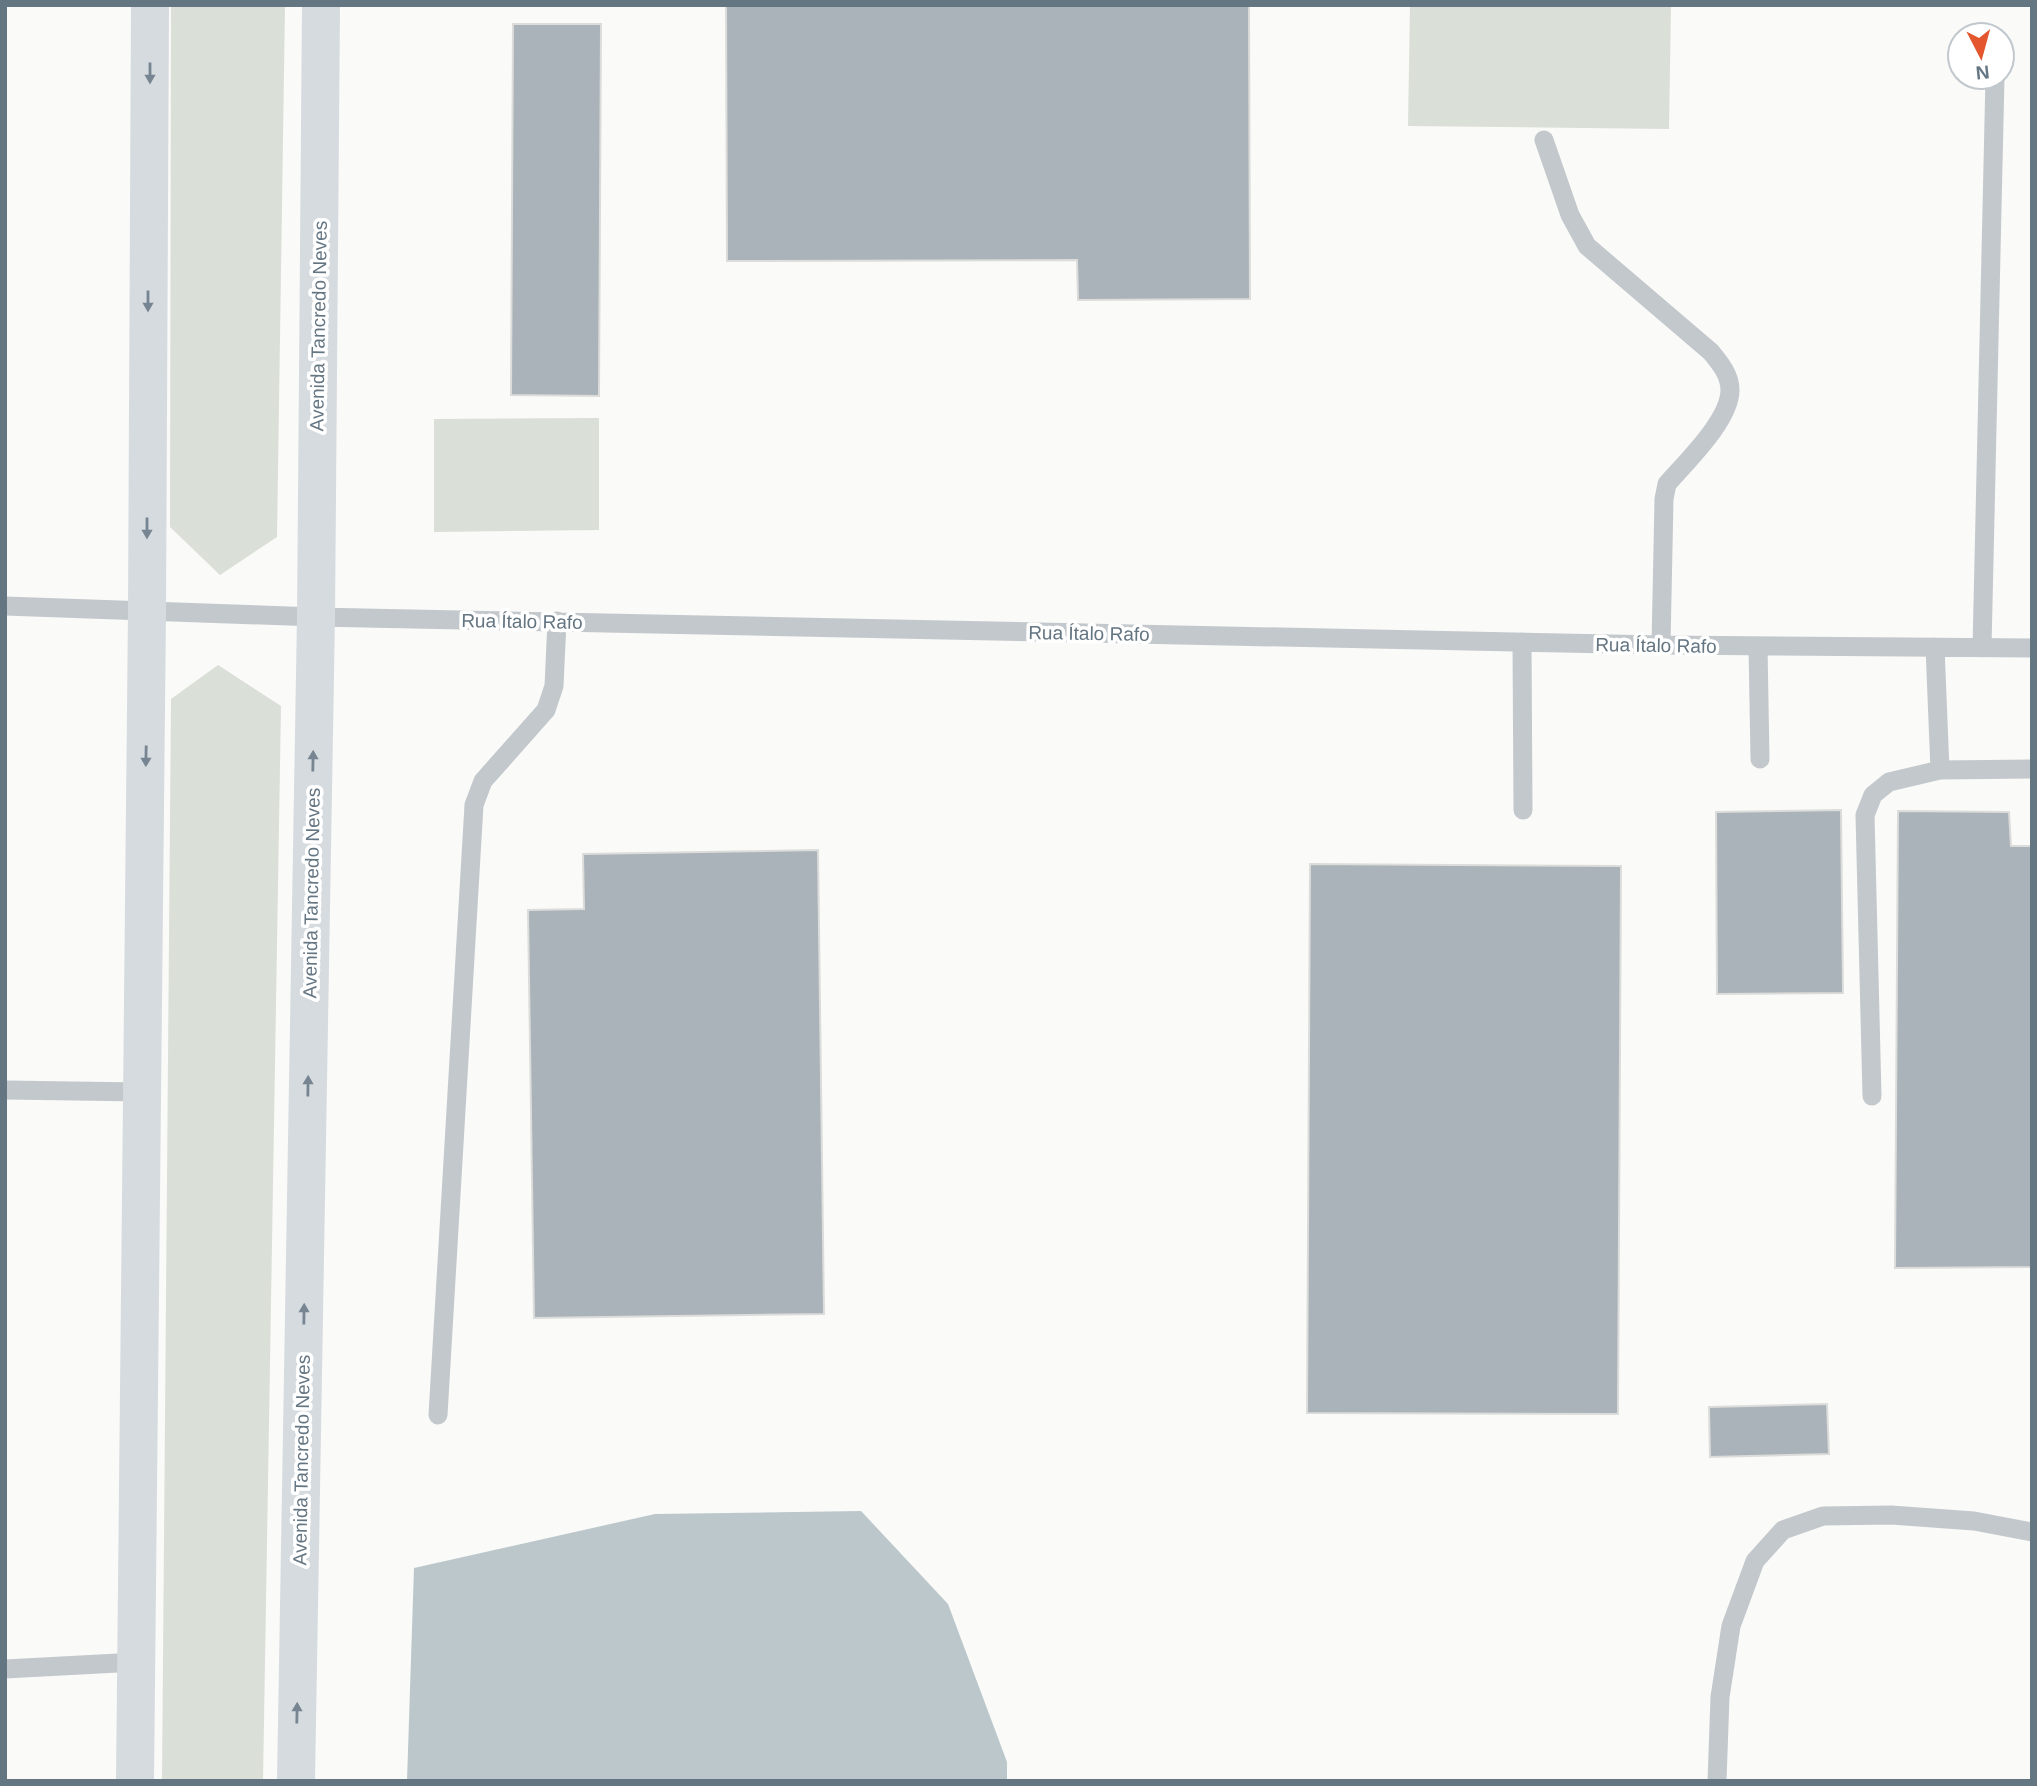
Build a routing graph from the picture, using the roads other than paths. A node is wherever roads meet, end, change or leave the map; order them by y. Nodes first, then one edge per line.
1 (150, 5) edge
2 (321, 5) edge
3 (1995, 91) edge
4 (1544, 139) dead end
5 (5, 606) edge
6 (147, 612) junction
7 (316, 617) junction
8 (557, 621) junction
9 (1522, 642) junction
10 (1661, 645) junction
11 (1758, 646) junction
12 (1935, 647) junction
13 (1982, 648) junction
14 (2032, 648) edge
15 (1760, 759) dead end
16 (2032, 769) edge
17 (1940, 770) junction
18 (1523, 810) dead end
19 (5, 1090) edge
20 (143, 1092) junction
21 (1872, 1096) dead end
22 (438, 1415) dead end
23 (2032, 1532) edge
24 (136, 1662) junction
25 (5, 1669) edge
26 (135, 1781) edge
27 (296, 1781) edge
28 (1717, 1781) edge

1 -> 6 main road
2 - 7 main road, Avenida Tancredo Neves
3 - 13 lane
4 - 10 lane
5 - 6 lane, Rua Ítalo Rafo
6 - 7 lane, Rua Ítalo Rafo
6 -> 20 main road
7 - 8 lane, Rua Ítalo Rafo
27 -> 7 main road, Avenida Tancredo Neves
8 - 9 lane, Rua Ítalo Rafo
8 - 22 lane
9 - 10 lane, Rua Ítalo Rafo
9 - 18 lane
10 - 11 lane, Rua Ítalo Rafo
11 - 12 lane, Rua Ítalo Rafo
11 - 15 lane
12 - 13 lane, Rua Ítalo Rafo
12 - 17 lane
13 - 14 lane, Rua Ítalo Rafo
16 - 17 lane
17 - 21 lane
19 - 20 lane
20 - 24 main road
23 - 28 lane
24 - 25 lane
24 - 26 main road

